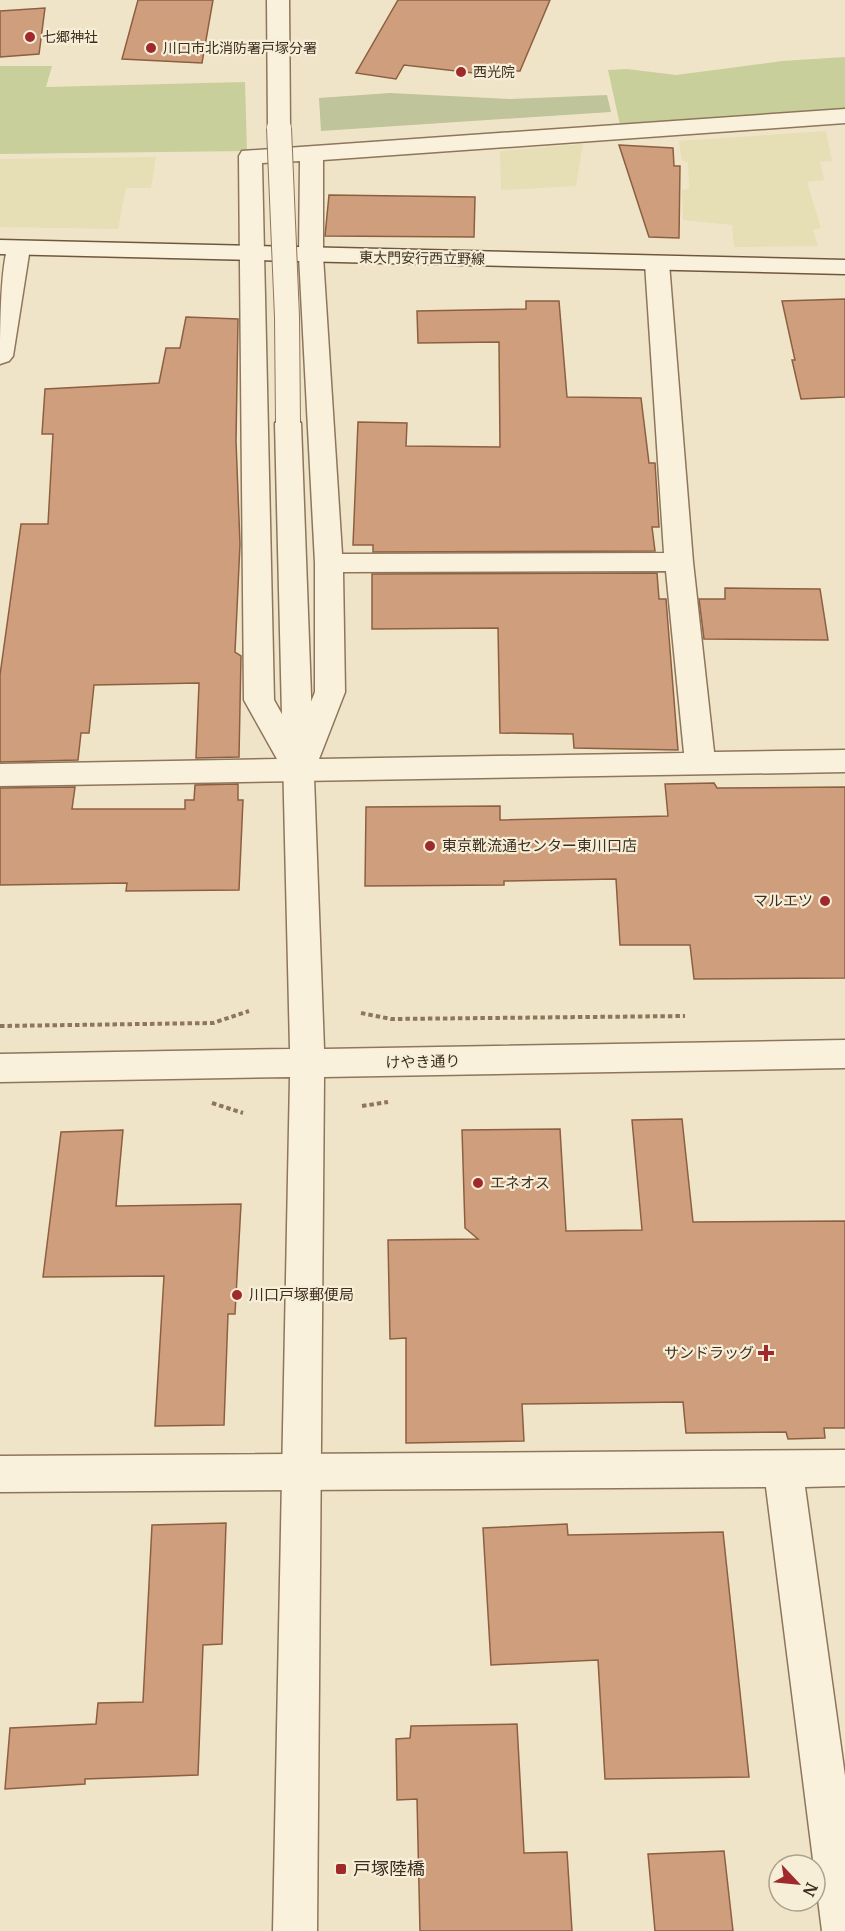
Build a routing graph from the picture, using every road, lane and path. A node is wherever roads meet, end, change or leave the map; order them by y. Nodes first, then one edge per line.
1 (278, 0) edge
2 (845, 116) edge
3 (312, 154) junction
4 (9, 247) edge
5 (253, 254) junction
6 (311, 256) junction
7 (657, 263) junction
8 (845, 267) edge
9 (0, 356) edge
10 (329, 562) junction
11 (679, 562) junction
12 (845, 761) edge
13 (700, 762) junction
14 (299, 771) junction
15 (0, 775) edge
16 (249, 1011) dead end
17 (361, 1013) dead end
18 (690, 1016) dead end
19 (0, 1026) edge
20 (845, 1054) edge
21 (307, 1064) junction
22 (0, 1068) edge
23 (845, 1468) edge
24 (783, 1470) junction
25 (301, 1472) junction
26 (0, 1474) edge
27 (295, 1931) edge
28 (844, 1931) edge

1 - 14 street, bridge
2 - 3 street
3 - 5 street
3 - 6 street
4 - 5 street, 東大門安行西立野線
4 - 9 street
5 - 6 street, 東大門安行西立野線
5 - 14 street
6 - 7 street, 東大門安行西立野線
6 - 10 street
7 - 8 street, 東大門安行西立野線
7 - 11 street
10 - 11 street
10 - 14 street
11 - 13 street
12 - 13 street
13 - 14 street
14 - 15 street
14 - 21 street
16 - 19 path
17 - 18 path
20 - 21 street, けやき通り
21 - 22 street, けやき通り
21 - 25 street
23 - 24 street
24 - 25 street
24 - 28 street
25 - 26 street
25 - 27 street

